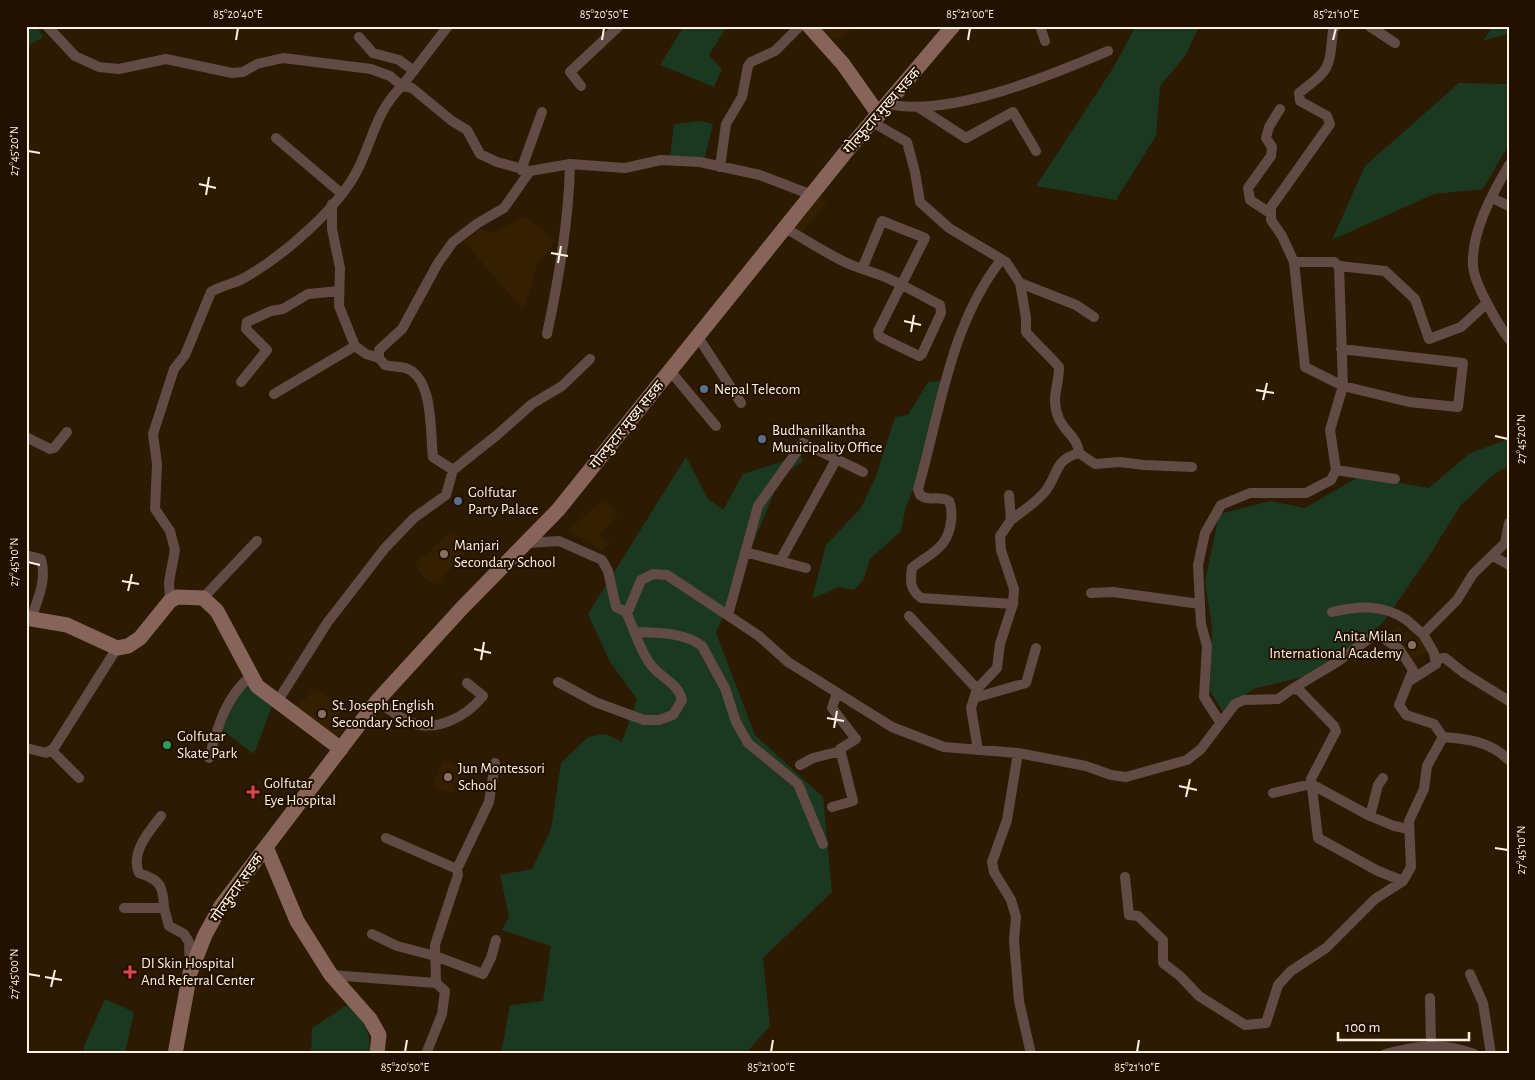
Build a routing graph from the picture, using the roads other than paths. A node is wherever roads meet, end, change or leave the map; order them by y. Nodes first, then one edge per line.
1 (47, 26) edge
2 (448, 26) edge
3 (619, 26) edge
4 (800, 26) edge
5 (809, 26) edge
6 (953, 26) edge
7 (1040, 26) edge
8 (1336, 26) edge
9 (1369, 26) edge
10 (359, 37) dead end
11 (1045, 41) dead end
12 (1395, 43) dead end
13 (1108, 51) dead end
14 (414, 71) junction
15 (402, 86) junction
16 (581, 86) dead end
17 (918, 107) junction
18 (1280, 109) dead end
19 (542, 112) dead end
20 (880, 114) junction
21 (276, 138) dead end
22 (1036, 151) dead end
23 (570, 164) junction
24 (1509, 165) edge
25 (720, 167) junction
26 (526, 170) junction
27 (342, 194) junction
28 (812, 195) junction
29 (1492, 198) junction
30 (332, 204) junction
31 (1509, 206) edge
32 (1270, 213) junction
33 (785, 228) junction
34 (1001, 260) junction
35 (1294, 262) junction
36 (1339, 266) junction
37 (862, 269) junction
38 (1020, 283) junction
39 (902, 286) junction
40 (339, 290) junction
41 (1487, 303) junction
42 (1094, 317) dead end
43 (547, 334) dead end
44 (698, 338) junction
45 (1509, 339) edge
46 (355, 346) junction
47 (1341, 349) junction
48 (379, 358) junction
49 (590, 359) dead end
50 (670, 372) junction
51 (240, 382) dead end
52 (1342, 386) junction
53 (274, 394) dead end
54 (741, 403) dead end
55 (716, 426) dead end
56 (67, 432) dead end
57 (26, 437) edge
58 (1079, 453) junction
59 (836, 460) junction
60 (1192, 467) dead end
61 (453, 470) junction
62 (1336, 470) junction
63 (863, 472) dead end
64 (1395, 479) dead end
65 (1009, 495) dead end
66 (1011, 520) junction
67 (1508, 526) edge
68 (257, 541) dead end
69 (528, 543) junction
70 (746, 552) junction
71 (26, 555) edge
72 (1492, 556) junction
73 (780, 561) junction
74 (1509, 564) edge
75 (806, 568) dead end
76 (1091, 593) dead end
77 (203, 598) junction
78 (170, 602) junction
79 (1013, 604) junction
80 (1200, 604) junction
81 (626, 612) junction
82 (1332, 612) dead end
83 (728, 615) junction
84 (909, 616) dead end
85 (29, 618) edge
86 (636, 632) junction
87 (1423, 634) junction
88 (117, 648) junction
89 (1036, 648) dead end
90 (1436, 659) junction
91 (252, 676) junction
92 (1411, 680) junction
93 (558, 682) dead end
94 (467, 683) dead end
95 (1292, 689) junction
96 (837, 693) junction
97 (976, 694) junction
98 (377, 701) junction
99 (1509, 701) edge
100 (277, 702) junction
101 (1220, 722) junction
102 (1443, 737) junction
103 (26, 748) edge
104 (341, 749) junction
105 (51, 750) junction
106 (978, 750) junction
107 (840, 751) junction
108 (1018, 754) junction
109 (209, 758) dead end
110 (1509, 760) edge
111 (495, 763) dead end
112 (800, 766) dead end
113 (79, 778) dead end
114 (1383, 778) dead end
115 (1310, 784) junction
116 (1272, 793) dead end
117 (832, 806) dead end
118 (290, 815) joint
119 (161, 816) dead end
120 (1370, 816) junction
121 (1409, 829) junction
122 (386, 838) dead end
123 (823, 844) dead end
124 (266, 847) junction
125 (457, 869) junction
126 (1125, 877) dead end
127 (1403, 881) junction
128 (124, 908) dead end
129 (164, 908) junction
130 (372, 934) dead end
131 (496, 940) dead end
132 (435, 956) junction
133 (190, 973) junction
134 (1470, 974) dead end
135 (331, 975) junction
136 (436, 983) junction
137 (1430, 998) dead end
138 (1431, 1045) junction
139 (175, 1054) edge
140 (377, 1054) edge
141 (426, 1054) edge
142 (1031, 1054) edge
143 (1385, 1054) edge
144 (1474, 1054) edge
145 (1491, 1054) edge

1 - 15 street
2 - 14 street
3 - 16 street
4 - 25 street
5 - 20 main road
6 - 20 main road, गोल्फुटार मुख्य सडक
7 - 11 street
8 - 32 street
9 - 12 street
10 - 14 street
13 - 17 street
14 - 15 street
15 - 26 street
15 - 27 street
17 - 20 street
17 - 22 street
18 - 32 street
19 - 26 street
20 - 28 main road, गोल्फुटार मुख्य सडक
20 - 34 street
21 - 27 street
23 - 25 street
23 - 26 street
23 - 43 street
24 - 29 street
25 - 28 street
26 - 48 street
27 - 30 street
28 - 33 main road, गोल्फुटार मुख्य सडक
29 - 31 street
29 - 41 street
30 - 40 street
30 - 78 street
32 - 35 street
33 - 37 street
33 - 44 main road, गोल्फुटार मुख्य सडक
34 - 38 street
34 - 79 street
35 - 36 street
35 - 52 street
36 - 41 street
36 - 47 street
37 - 39 street
37 - 39 street
38 - 42 street
38 - 58 street
39 - 39 street
40 - 46 street
40 - 51 street
41 - 45 street
44 - 50 main road, गोल्फुटार मुख्य सडक
44 - 54 street
46 - 48 street
46 - 53 street
47 - 52 street
47 - 52 street
48 - 61 street
49 - 61 street
50 - 55 street
50 - 69 main road, गोल्फुटार मुख्य सडक
52 - 62 street
56 - 57 street
58 - 60 street
58 - 66 street
59 - 63 street
59 - 70 street
59 - 73 street
61 - 100 street
62 - 64 street
62 - 80 street
65 - 66 street
66 - 79 street
67 - 72 street
68 - 77 street
69 - 81 street
69 - 98 main road, गोल्फुटार मुख्य सडक
70 - 73 street
70 - 83 street
71 - 85 street
72 - 74 street
72 - 87 street
73 - 75 street
76 - 80 street
77 - 78 main road
77 - 91 main road
78 - 88 main road
79 - 97 street
80 - 101 street
81 - 83 street
81 - 86 street
82 - 87 street
83 - 96 street
84 - 97 street
85 - 88 main road
86 - 93 street
86 - 123 street
87 - 90 street
88 - 105 street
89 - 97 street
90 - 92 street
90 - 99 street
91 - 100 main road
91 - 109 street
92 - 95 street
92 - 102 street
94 - 98 street
95 - 101 street
95 - 115 street
96 - 106 street
96 - 107 street
97 - 106 street
98 - 104 main road, गोल्फुटार मुख्य सडक
100 - 104 main road
101 - 108 street
102 - 110 street
102 - 121 street
103 - 105 street
104 - 118 main road, गोल्फुटार मुख्य सडक
105 - 113 street
106 - 108 street
107 - 112 street
107 - 117 street
108 - 142 street
111 - 125 street
114 - 120 street
115 - 116 street
115 - 120 street
115 - 127 street
118 - 124 main road, गोल्फुटार सडक
119 - 129 street
120 - 121 street
121 - 127 street
122 - 125 street
124 - 133 main road, गोल्फुटार सडक
124 - 135 main road
125 - 132 street
126 - 127 street
128 - 129 street
129 - 133 street
130 - 132 street
131 - 132 street
132 - 136 street
133 - 139 main road, गोल्फुटार सडक
134 - 145 street
135 - 136 street
135 - 140 main road
136 - 141 street
137 - 138 street
138 - 143 street
138 - 144 street

